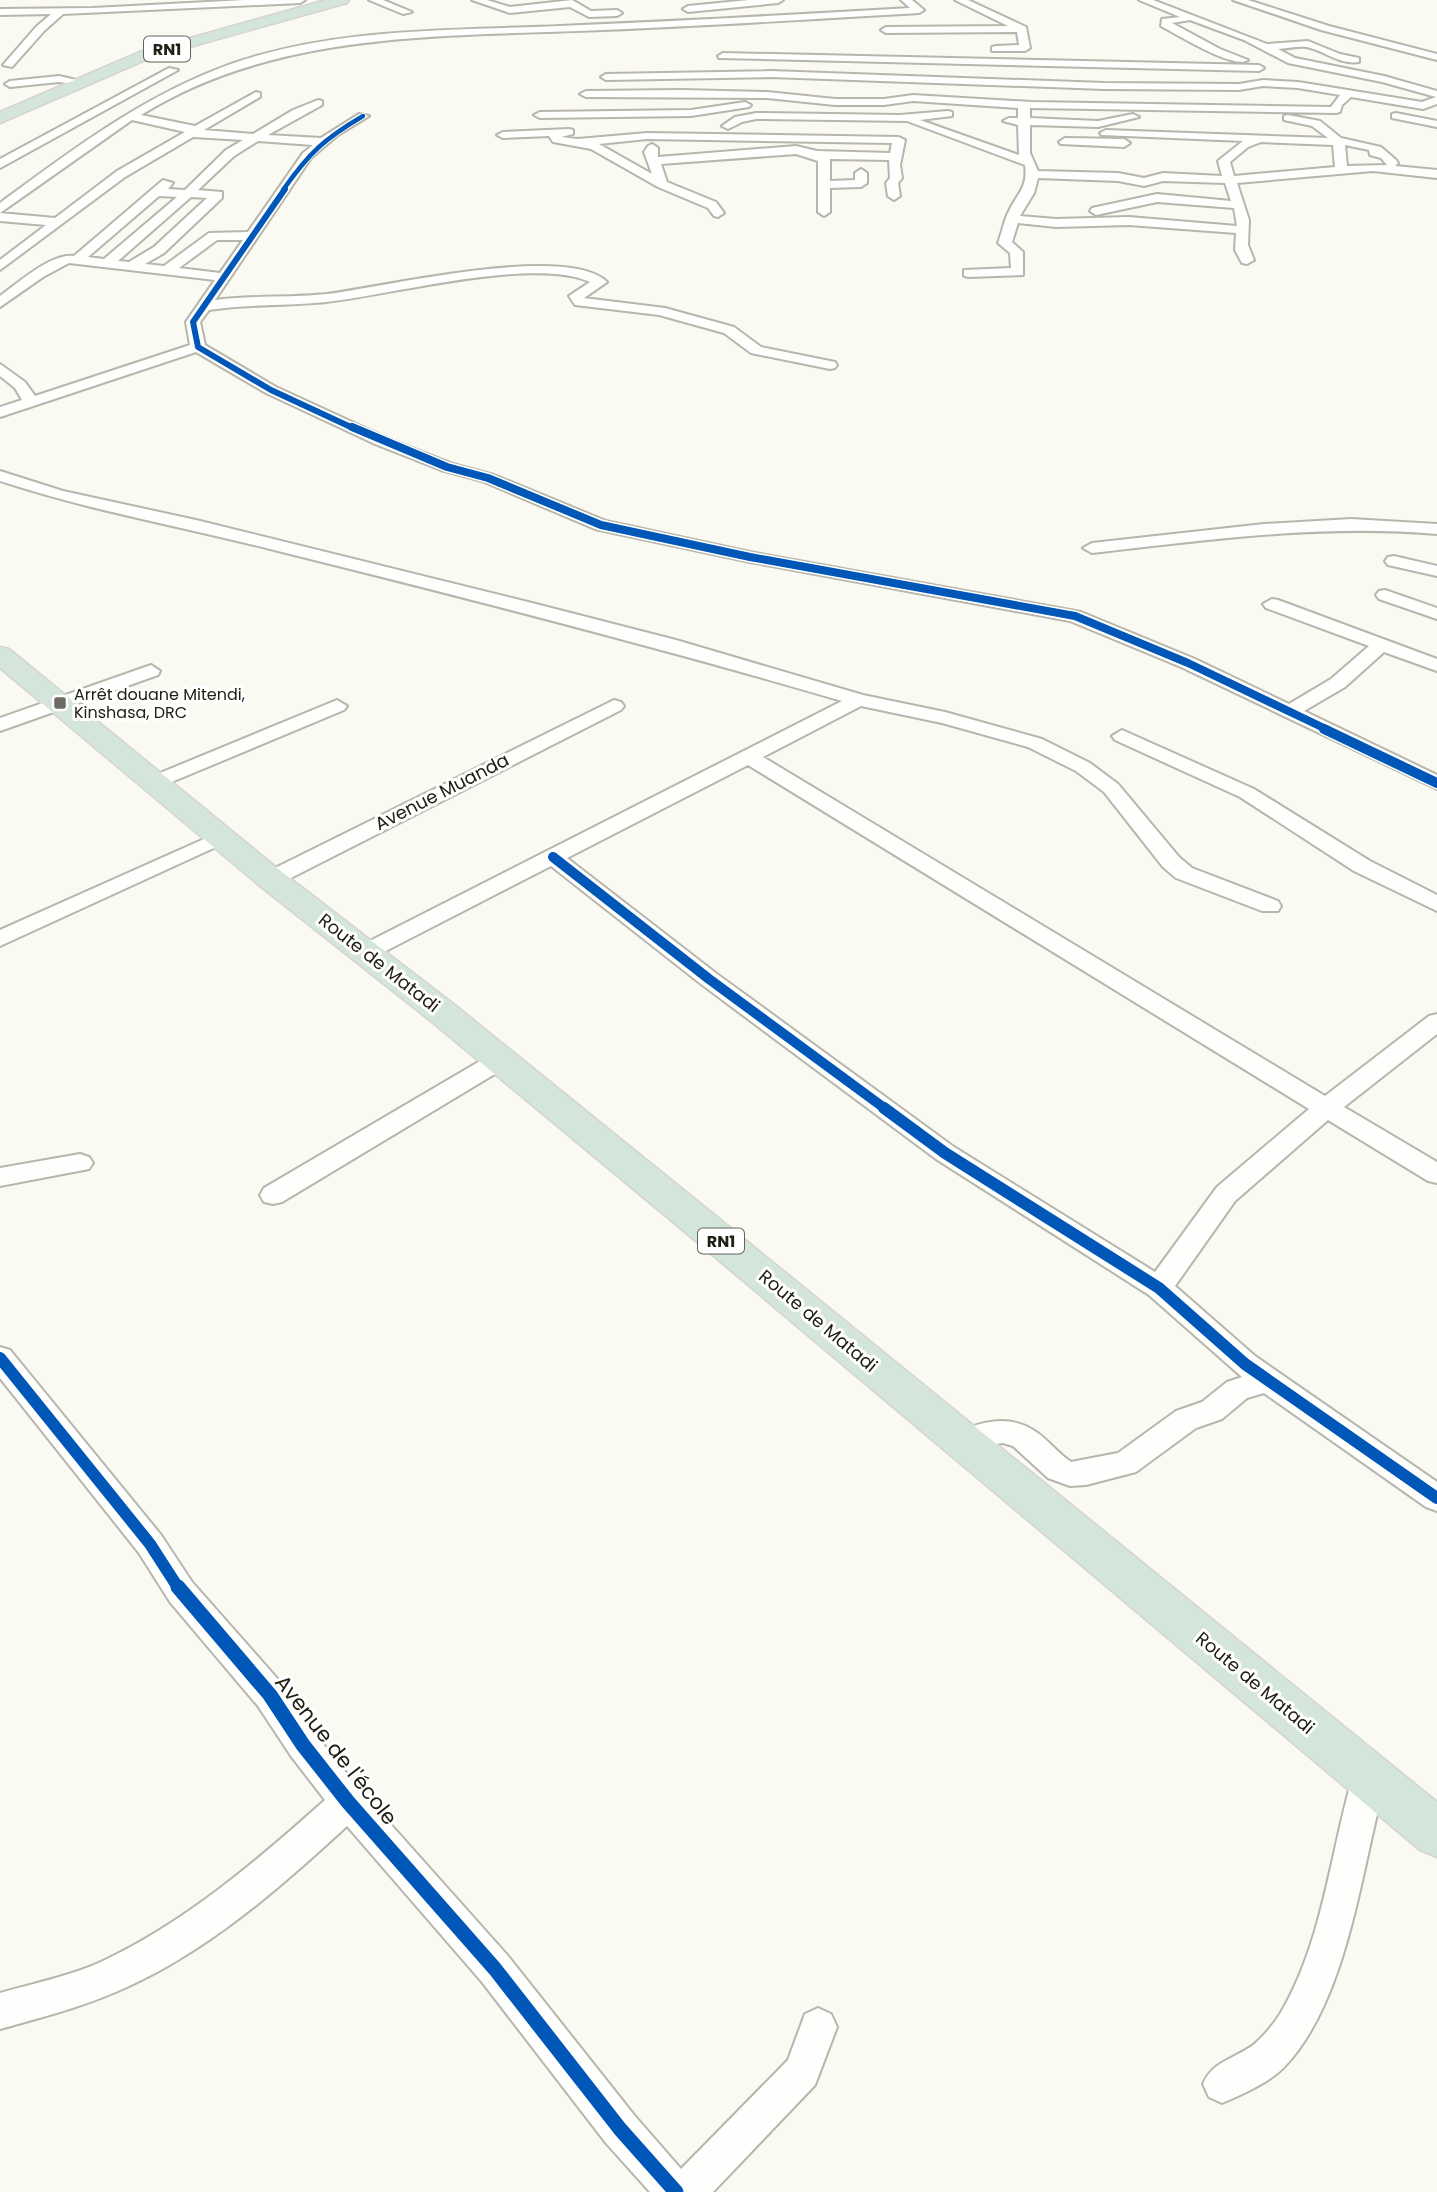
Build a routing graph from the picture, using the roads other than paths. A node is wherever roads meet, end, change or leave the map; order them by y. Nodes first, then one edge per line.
1 (300, 0) edge
2 (342, 0) edge
3 (374, 0) edge
4 (477, 0) edge
5 (778, 0) edge
6 (906, 0) edge
7 (960, 0) edge
8 (1144, 0) edge
9 (1238, 0) edge
10 (569, 2) edge
11 (716, 3) edge
12 (186, 4) edge
13 (126, 7) edge
14 (673, 10) dead end
15 (1272, 10) junction
16 (0, 12) edge
17 (407, 12) dead end
18 (59, 13) junction
19 (625, 13) dead end
20 (866, 15) junction
21 (1289, 16) junction
22 (1193, 18) junction
23 (746, 20) junction
24 (110, 25) dead end
25 (849, 26) dead end
26 (1275, 26) dead end
27 (1220, 28) junction
28 (1022, 29) junction
29 (716, 32) junction
30 (1374, 41) junction
31 (1267, 47) junction
32 (983, 49) dead end
33 (1004, 50) junction
34 (1423, 53) junction
35 (145, 55) junction
36 (723, 56) junction
37 (1335, 56) junction
38 (1437, 57) edge
39 (1368, 62) dead end
40 (8, 65) dead end
41 (1317, 66) junction
42 (1380, 66) dead end
43 (738, 67) junction
44 (794, 67) junction
45 (1259, 68) junction
46 (173, 70) junction
47 (719, 75) junction
48 (1110, 75) junction
49 (606, 76) dead end
50 (1068, 79) junction
51 (1280, 79) junction
52 (80, 82) junction
53 (10, 84) dead end
54 (184, 87) junction
55 (902, 94) junction
56 (256, 95) dead end
57 (1288, 96) junction
58 (1342, 99) junction
59 (965, 101) junction
60 (1431, 101) edge
61 (887, 102) junction
62 (318, 103) dead end
63 (1021, 104) junction
64 (1370, 110) dead end
65 (975, 111) junction
66 (860, 113) junction
67 (631, 114) junction
68 (1384, 114) dead end
69 (1437, 114) edge
70 (540, 115) dead end
71 (363, 116) dead end
72 (129, 117) junction
73 (1005, 117) junction
74 (0, 118) edge
75 (908, 118) junction
76 (1023, 122) junction
77 (1079, 124) junction
78 (1437, 125) edge
79 (191, 130) junction
80 (1104, 133) junction
81 (1437, 134) edge
82 (503, 135) dead end
83 (158, 137) dead end
84 (900, 137) junction
85 (258, 138) junction
86 (700, 138) junction
87 (1261, 138) junction
88 (586, 141) junction
89 (1337, 141) junction
90 (322, 142) junction
91 (1065, 142) junction
92 (716, 143) junction
93 (652, 147) junction
94 (1156, 148) junction
95 (135, 150) dead end
96 (1054, 150) dead end
97 (817, 155) junction
98 (895, 157) junction
99 (1031, 162) junction
100 (1392, 163) junction
101 (0, 164) edge
102 (139, 164) junction
103 (1340, 165) junction
104 (1437, 165) edge
105 (885, 173) junction
106 (1433, 175) edge
107 (1163, 177) junction
108 (824, 179) junction
109 (1229, 180) junction
110 (661, 181) junction
111 (1136, 181) junction
112 (167, 182) junction
113 (110, 183) junction
114 (10, 187) dead end
115 (192, 189) junction
116 (26, 190) junction
117 (157, 192) junction
118 (894, 196) dead end
119 (1133, 203) junction
120 (1239, 205) junction
121 (0, 209) edge
122 (824, 212) dead end
123 (718, 213) dead end
124 (1015, 213) junction
125 (0, 217) edge
126 (56, 222) junction
127 (1241, 230) junction
128 (250, 236) junction
129 (77, 260) junction
130 (1247, 260) dead end
131 (106, 264) junction
132 (0, 266) edge
133 (131, 267) junction
134 (166, 271) junction
135 (969, 273) dead end
136 (222, 277) junction
137 (0, 303) edge
138 (204, 306) junction
139 (198, 346) junction
140 (830, 365) dead end
141 (0, 368) edge
142 (31, 401) junction
143 (4, 406) edge
144 (0, 476) edge
145 (1437, 529) edge
146 (1092, 548) dead end
147 (1394, 561) dead end
148 (1437, 571) edge
149 (1385, 595) dead end
150 (1272, 604) dead end
151 (1437, 614) edge
152 (1382, 644) junction
153 (0, 655) edge
154 (1437, 665) edge
155 (151, 671) dead end
156 (859, 700) junction
157 (60, 703) junction
158 (337, 706) dead end
159 (614, 706) dead end
160 (1289, 712) junction
161 (0, 726) edge
162 (1122, 736) dead end
163 (747, 756) junction
164 (155, 782) junction
165 (1437, 783) edge
166 (222, 836) junction
167 (553, 856) junction
168 (271, 878) junction
169 (1437, 904) edge
170 (1270, 906) dead end
171 (0, 939) edge
172 (366, 952) junction
173 (1437, 1022) edge
174 (500, 1060) junction
175 (1326, 1108) junction
176 (80, 1163) dead end
177 (1437, 1174) edge
178 (0, 1177) edge
179 (272, 1195) dead end
180 (1159, 1288) junction
181 (0, 1358) edge
182 (1268, 1380) junction
183 (965, 1442) junction
184 (1437, 1498) edge
185 (1369, 1779) junction
186 (348, 1802) junction
187 (1437, 1833) edge
188 (0, 2011) edge
189 (818, 2027) dead end
190 (1222, 2084) dead end
191 (676, 2192) edge
192 (686, 2192) edge

1 - 12 street
2 - 35 highway, RN1
3 - 17 street
4 - 10 street
5 - 11 street
6 - 20 street
7 - 28 street
8 - 22 street
9 - 15 street
10 - 19 street
11 - 14 street
11 - 23 street
12 - 13 street
13 - 18 street
13 - 24 street
15 - 21 street
15 - 27 street
16 - 18 street
18 - 40 street
20 - 23 street
20 - 28 street
21 - 26 street
21 - 30 street
22 - 27 street
22 - 45 street
23 - 29 street
25 - 29 street
27 - 31 street
28 - 33 street
29 - 36 street
29 - 54 street
30 - 34 street
30 - 37 street
31 - 37 street
31 - 41 street
32 - 33 street
33 - 50 street
34 - 38 street
34 - 42 street
35 - 46 street
35 - 52 highway, RN1
36 - 43 street
36 - 47 street
37 - 39 street
41 - 51 street
41 - 60 street
43 - 44 street
43 - 44 street
43 - 47 street
44 - 50 street
44 - 50 street
45 - 48 street
45 - 51 street
46 - 54 street
46 - 101 street
47 - 49 street
48 - 50 street
48 - 50 street
48 - 51 street
50 - 55 street
50 - 57 street
51 - 57 street
51 - 58 street
51 - 60 street
52 - 53 street
52 - 74 highway, RN1
54 - 72 street
55 - 59 street
55 - 61 street
55 - 61 street
55 - 75 street
56 - 79 street
57 - 58 street
58 - 60 street
58 - 63 street
58 - 64 street
59 - 63 street
59 - 65 street
60 - 69 street
61 - 66 street
62 - 85 street
63 - 73 street
63 - 76 street
65 - 73 street
65 - 75 street
66 - 67 street
66 - 75 street
66 - 92 street
67 - 70 street
67 - 93 street
68 - 78 street
71 - 90 street
72 - 79 street
72 - 116 street
73 - 76 street
73 - 99 street
75 - 84 street
75 - 99 street
76 - 77 street
76 - 99 street
77 - 80 street
77 - 91 street
78 - 81 street
79 - 83 street
79 - 85 street
79 - 102 street
80 - 89 street
80 - 91 street
80 - 94 street
82 - 88 street
84 - 86 street
84 - 92 street
84 - 98 street
85 - 90 street
85 - 115 street
86 - 92 street
86 - 93 street
87 - 89 street
87 - 94 street
87 - 109 street
88 - 93 street
88 - 110 street
89 - 100 street
89 - 103 street
90 - 128 street
91 - 96 street
92 - 93 street
93 - 97 street
93 - 110 street
94 - 107 street
95 - 102 street
97 - 98 street
97 - 108 street
98 - 105 street
99 - 111 street
99 - 124 street
100 - 103 street
100 - 104 street
102 - 113 street
103 - 106 street
103 - 109 street
105 - 108 street
105 - 118 street
107 - 109 street
107 - 111 street
108 - 122 street
109 - 120 street
110 - 123 street
111 - 119 street
112 - 113 street
112 - 115 street
112 - 117 street
113 - 126 street
114 - 116 street
115 - 117 street
115 - 131 street
115 - 133 street
116 - 121 street
117 - 129 street
119 - 120 street
119 - 124 street
120 - 127 street
124 - 127 street
124 - 135 street
125 - 126 street
126 - 132 street
127 - 130 street
128 - 134 street
128 - 136 street
129 - 131 street
129 - 137 street
131 - 133 street
133 - 134 street
134 - 136 street
136 - 138 street
138 - 139 street
138 - 140 street
139 - 142 street
139 - 160 street
141 - 142 street
142 - 143 street
144 - 156 street
145 - 146 street
147 - 148 street
149 - 151 street
150 - 152 street
152 - 154 street
152 - 160 street
153 - 157 highway, Route de Matadi / RN1
155 - 157 street
156 - 163 street
156 - 170 street
157 - 161 street
157 - 164 highway, Route de Matadi / RN1
158 - 164 street
159 - 168 street, Avenue Muanda
160 - 165 street
162 - 169 street
163 - 167 street
163 - 175 street
164 - 166 highway, Route de Matadi / RN1
166 - 168 highway, Route de Matadi / RN1
166 - 171 street
167 - 172 street
167 - 180 street
168 - 172 highway, Route de Matadi / RN1
172 - 174 highway, Route de Matadi / RN1
173 - 175 street
174 - 179 street
174 - 183 highway, Route de Matadi / RN1
175 - 177 street
175 - 180 street
176 - 178 street
180 - 182 street
181 - 186 street, Avenue de l'école
182 - 183 street
182 - 184 street
183 - 185 highway, Route de Matadi / RN1
185 - 187 highway, Route de Matadi / RN1
185 - 190 street
186 - 188 street
186 - 191 street, Avenue de l'école
189 - 192 street

